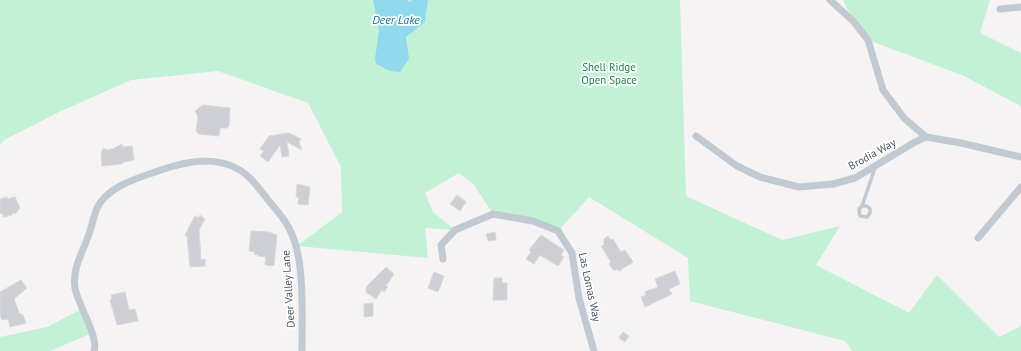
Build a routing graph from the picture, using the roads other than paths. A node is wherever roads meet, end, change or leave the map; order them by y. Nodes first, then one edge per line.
1 (830, 0) edge
2 (1021, 7) edge
3 (1000, 9) dead end
4 (696, 136) dead end
5 (926, 137) junction
6 (1021, 157) edge
7 (876, 166) junction
8 (1021, 187) edge
9 (862, 206) dead end
10 (978, 238) dead end
11 (443, 259) dead end
12 (94, 351) edge
13 (302, 351) edge
14 (594, 351) edge

1 - 5 street
2 - 3 street
4 - 7 street, Brodia Way
5 - 6 street
5 - 7 street, Brodia Way
7 - 9 lane
8 - 10 street
11 - 14 street, Las Lomas Way
12 - 13 street, Deer Valley Lane

